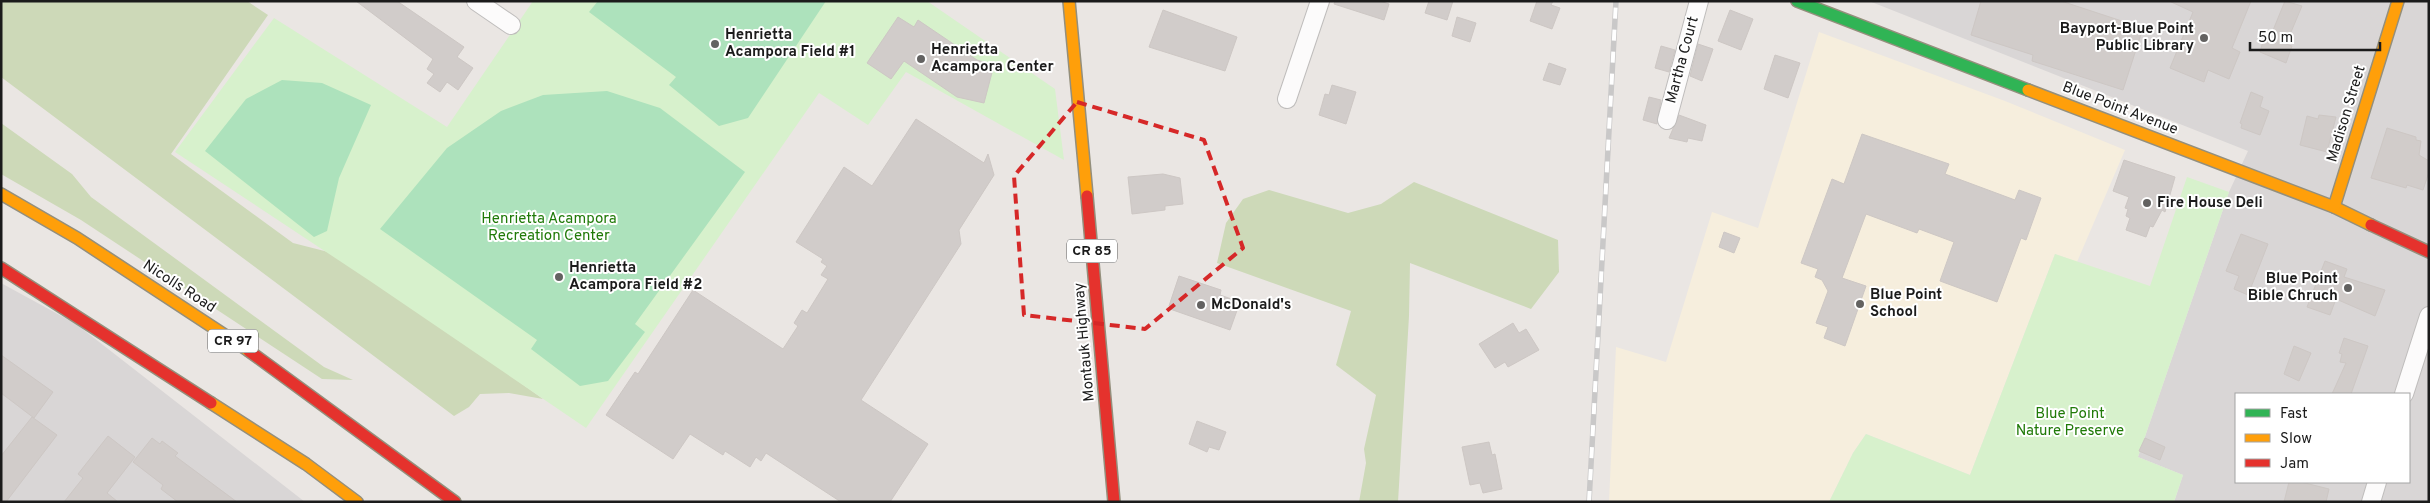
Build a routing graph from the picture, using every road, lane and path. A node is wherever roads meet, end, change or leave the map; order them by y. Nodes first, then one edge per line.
1 (476, 1) edge
2 (1069, 1) edge
3 (1320, 1) edge
4 (1699, 1) edge
5 (2398, 1) edge
6 (1802, 2) edge
7 (511, 25) dead end
8 (1287, 99) dead end
9 (1667, 120) dead end
10 (1, 194) edge
11 (2334, 207) junction
12 (2429, 252) edge
13 (1, 268) edge
14 (2429, 316) edge
15 (2404, 393) edge
16 (2377, 483) edge
17 (357, 502) edge
18 (455, 502) edge
19 (1114, 502) edge
20 (2371, 502) edge

1 - 7 street
2 - 19 main road, Montauk Highway / CR 85
3 - 8 street
4 - 9 street, Martha Court
5 - 11 main road, Madison Street
6 - 11 main road, Blue Point Avenue
10 - 18 main road, Nicolls Road / CR 97
11 - 12 main road, Blue Point Avenue
13 - 17 main road
14 - 15 street
16 - 20 street

